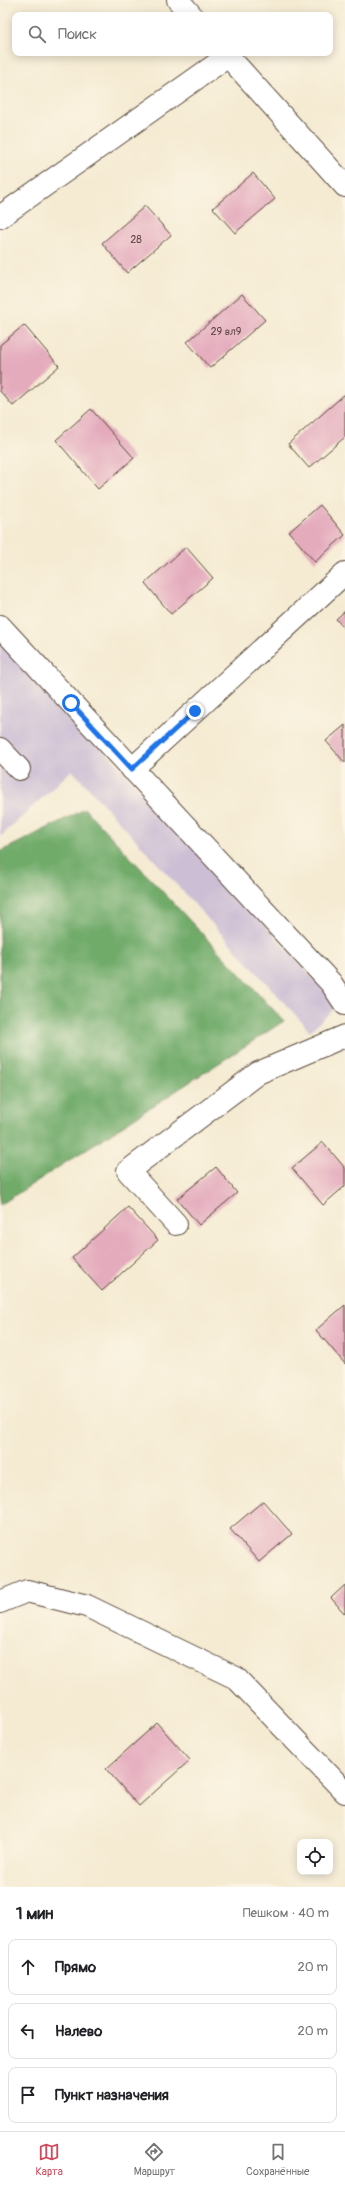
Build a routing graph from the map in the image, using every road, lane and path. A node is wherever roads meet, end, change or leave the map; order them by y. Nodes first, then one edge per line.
1 (178, 0) edge
2 (188, 12) edge
3 (226, 56) edge
4 (228, 56) edge
5 (345, 186) edge
6 (0, 217) edge
7 (345, 573) edge
8 (0, 626) edge
9 (0, 749) edge
10 (19, 769) dead end
11 (132, 769) junction
12 (345, 1004) edge
13 (345, 1036) edge
14 (176, 1224) dead end
15 (0, 1602) edge
16 (345, 1792) edge

1 - 2 street
3 - 6 street
4 - 5 street
7 - 11 street
8 - 11 street
9 - 10 street
11 - 12 street
13 - 14 street
15 - 16 street

